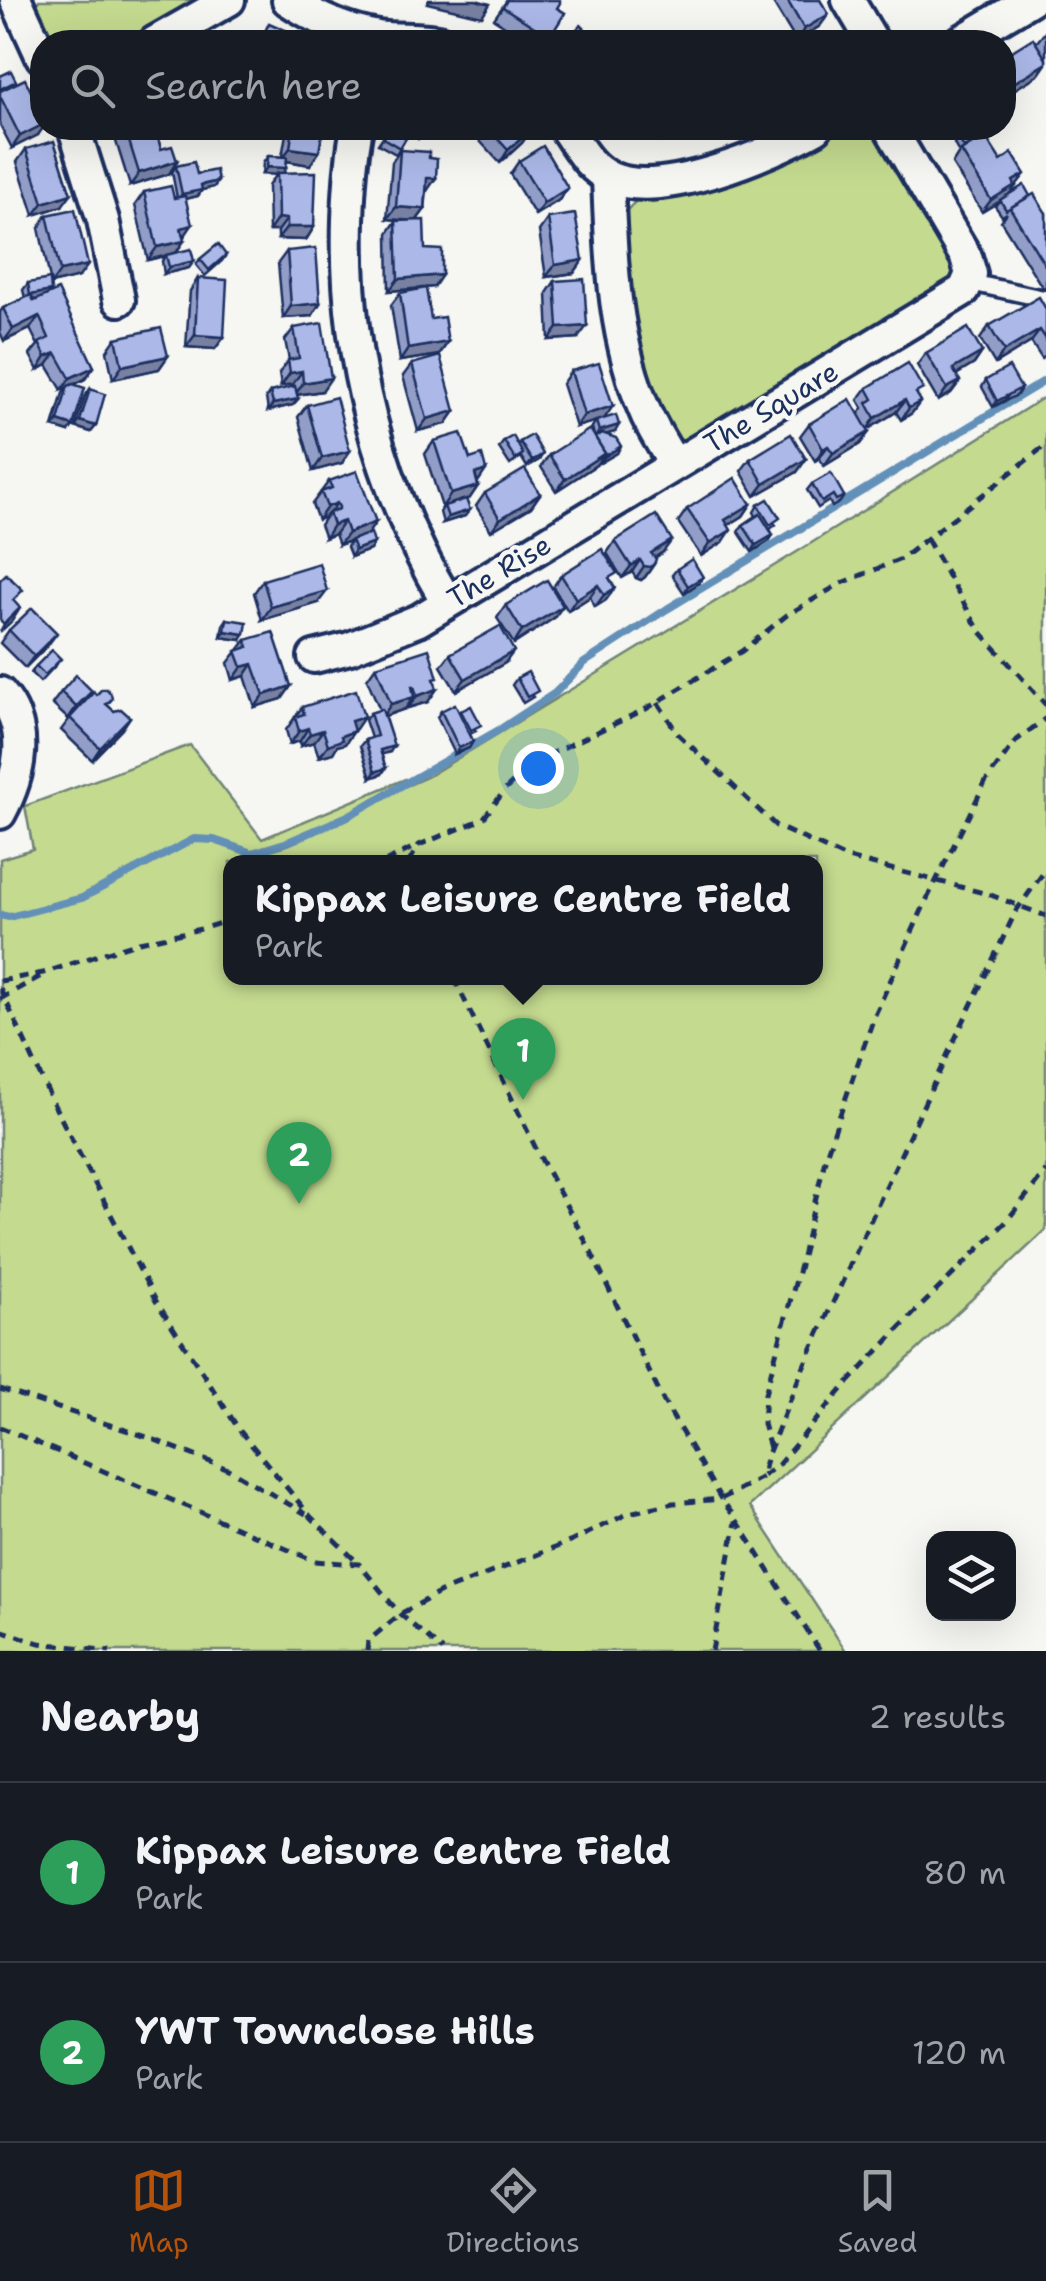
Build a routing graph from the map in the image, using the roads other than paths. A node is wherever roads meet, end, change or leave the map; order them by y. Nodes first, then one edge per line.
1 (16, 0) edge
2 (229, 0) edge
3 (288, 0) edge
4 (848, 0) edge
5 (1030, 0) edge
6 (175, 30) edge
7 (350, 30) edge
8 (866, 30) edge
9 (980, 30) edge
10 (30, 31) edge
11 (78, 140) edge
12 (355, 140) edge
13 (574, 140) edge
14 (793, 140) edge
15 (897, 140) edge
16 (608, 177) junction
17 (968, 282) junction
18 (1046, 299) edge
19 (119, 300) dead end
20 (674, 464) junction
21 (447, 602) junction
22 (314, 657) dead end
23 (0, 693) edge
24 (0, 813) edge

1 - 10 street
2 - 6 street
3 - 7 street
4 - 8 street
5 - 9 street
11 - 19 street
12 - 21 street
13 - 16 street
14 - 16 street
15 - 17 street
16 - 20 street, The Square
17 - 18 lane
17 - 20 street, The Square
20 - 21 street, The Rise
21 - 22 street, The Rise
23 - 24 street

